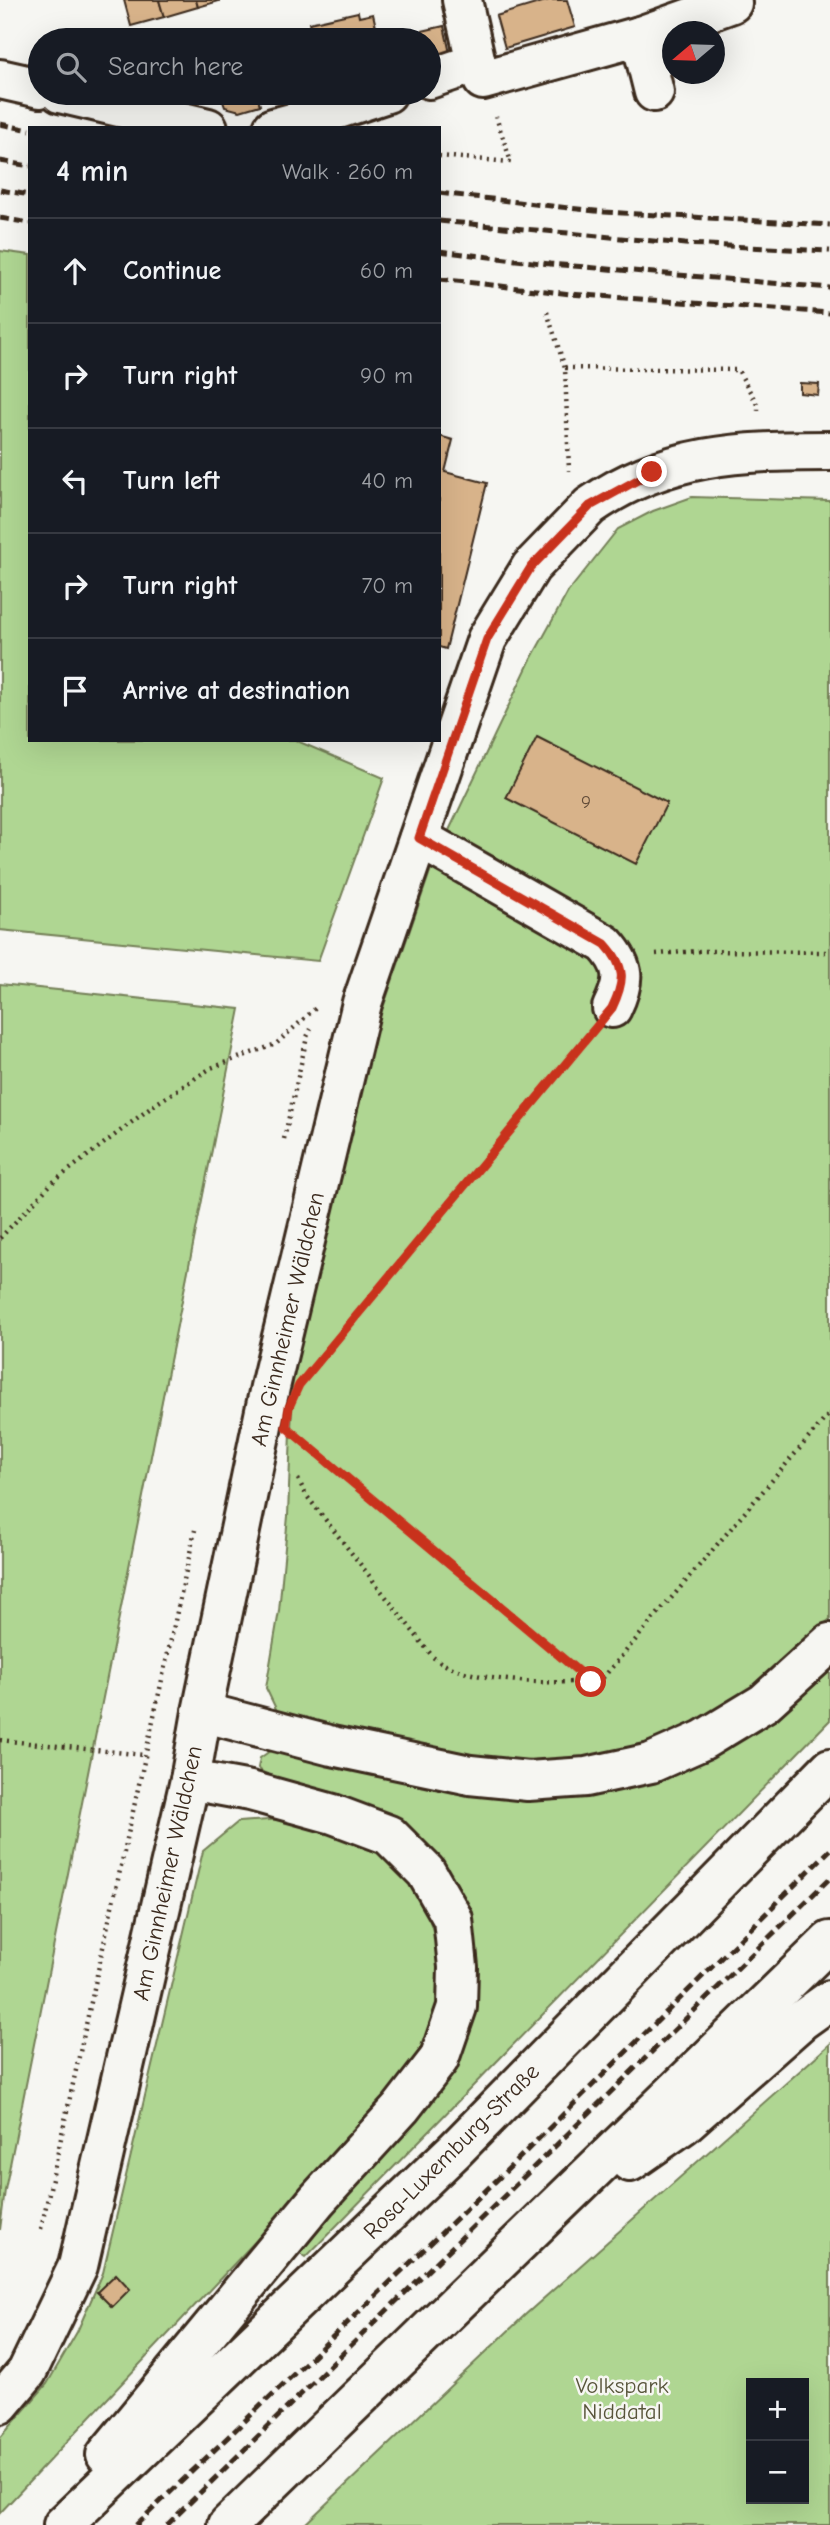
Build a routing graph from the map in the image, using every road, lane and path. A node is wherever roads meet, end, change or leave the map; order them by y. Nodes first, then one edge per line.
1 (462, 0) edge
2 (732, 3) dead end
3 (640, 36) junction
4 (479, 72) junction
5 (441, 77) edge
6 (0, 79) edge
7 (28, 85) edge
8 (654, 92) dead end
9 (111, 105) edge
10 (350, 105) edge
11 (200, 126) edge
12 (280, 126) edge
13 (441, 156) edge
14 (511, 162) dead end
15 (547, 312) dead end
16 (565, 368) junction
17 (758, 406) dead end
18 (830, 451) edge
19 (569, 480) dead end
20 (419, 838) junction
21 (830, 952) edge
22 (617, 956) junction
23 (612, 1008) joint
24 (318, 1016) dead end
25 (313, 1027) dead end
26 (283, 1145) dead end
27 (0, 1238) edge
28 (316, 1364) dead end
29 (830, 1413) edge
30 (296, 1436) dead end
31 (298, 1479) dead end
32 (196, 1524) dead end
33 (830, 1643) edge
34 (591, 1682) junction
35 (202, 1712) junction
36 (0, 1740) edge
37 (144, 1755) junction
38 (830, 1768) edge
39 (190, 1780) junction
40 (830, 1941) edge
41 (830, 2000) edge
42 (537, 2227) junction
43 (41, 2230) dead end
44 (0, 2404) edge
45 (51, 2525) edge
46 (63, 2525) edge
47 (228, 2525) edge

1 - 4 main road
2 - 3 main road
3 - 4 main road
3 - 8 main road
4 - 5 main road
6 - 7 main road
9 - 11 main road
10 - 12 main road
13 - 14 path
15 - 16 path
16 - 17 path
16 - 19 path
18 - 20 main road, Am Ginnheimer Wäldchen
20 - 22 main road
20 - 35 main road, Am Ginnheimer Wäldchen
21 - 22 path
22 - 23 main road
23 - 28 path
24 - 27 path
25 - 26 path
29 - 34 path
30 - 34 path
31 - 34 path
32 - 37 path
33 - 35 main road
35 - 39 main road, Am Ginnheimer Wäldchen
36 - 37 path
37 - 43 path
38 - 46 main road, Rosa-Luxemburg-Straße
39 - 44 main road, Am Ginnheimer Wäldchen
39 - 45 main road
40 - 42 main road
41 - 42 main road
42 - 47 main road

